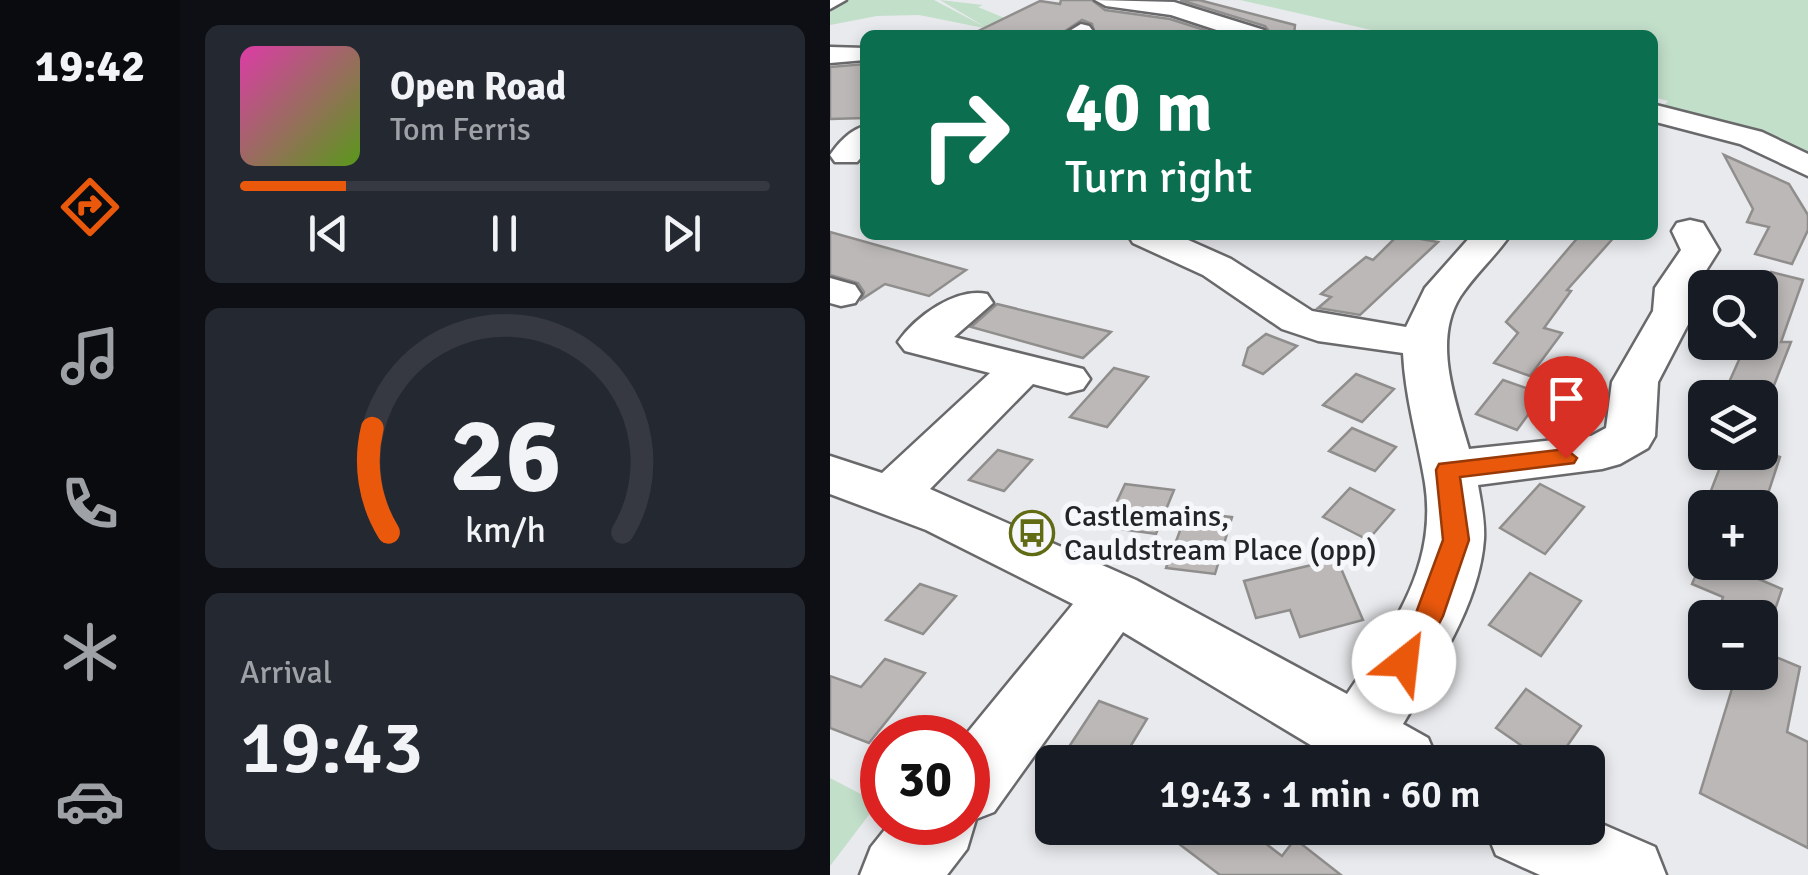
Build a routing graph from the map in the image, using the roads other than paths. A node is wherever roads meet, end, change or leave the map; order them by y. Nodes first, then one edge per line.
1 (1089, 15) edge
2 (1240, 30) edge
3 (859, 54) dead end
4 (830, 55) edge
5 (1658, 114) edge
6 (1808, 166) edge
7 (1690, 231) dead end
8 (1157, 240) edge
9 (1488, 240) edge
10 (972, 303) dead end
11 (1426, 343) junction
12 (1448, 470) junction
13 (830, 474) edge
14 (891, 496) junction
15 (1115, 597) junction
16 (1372, 745) edge
17 (1383, 745) edge
18 (990, 759) edge
19 (922, 845) edge
20 (1561, 845) edge
21 (899, 875) edge
22 (1627, 875) edge

1 - 2 street
3 - 4 street
5 - 6 street
7 - 12 street
8 - 11 street
9 - 11 street
10 - 14 street
11 - 12 street
12 - 17 street
13 - 14 street
14 - 15 street
15 - 16 street
15 - 18 street
19 - 21 street
20 - 22 street

